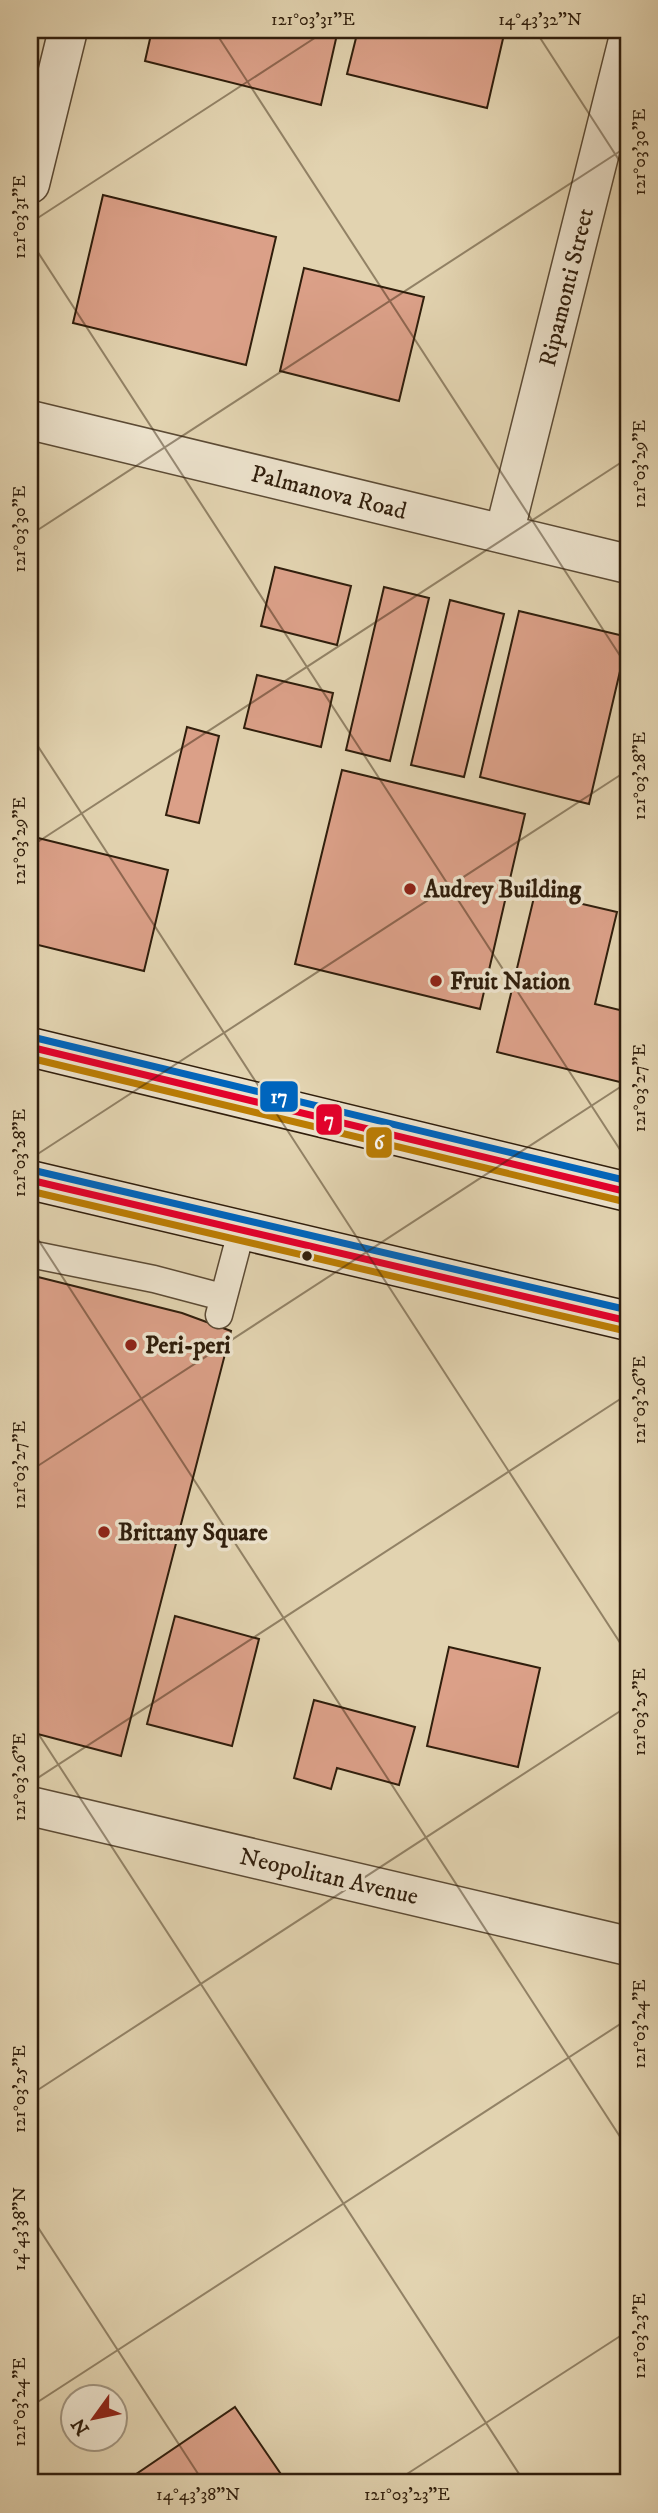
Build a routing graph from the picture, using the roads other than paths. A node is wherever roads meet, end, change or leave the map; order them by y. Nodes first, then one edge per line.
1 (68, 30) edge
2 (628, 40) edge
3 (622, 92) edge
4 (30, 184) edge
5 (30, 420) edge
6 (504, 534) junction
7 (628, 564) edge
8 (30, 1047) edge
9 (30, 1181) edge
10 (628, 1192) edge
11 (242, 1232) junction
12 (30, 1254) edge
13 (628, 1321) edge
14 (30, 1806) edge
15 (628, 1946) edge

1 - 4 street
2 - 3 street, Ripamonti Street
3 - 6 street, Ripamonti Street
5 - 6 street, Palmanova Road
6 - 7 street, Palmanova Road
8 - 10 street
9 - 11 street
11 - 12 lane
11 - 13 street
14 - 15 street, Neopolitan Avenue

